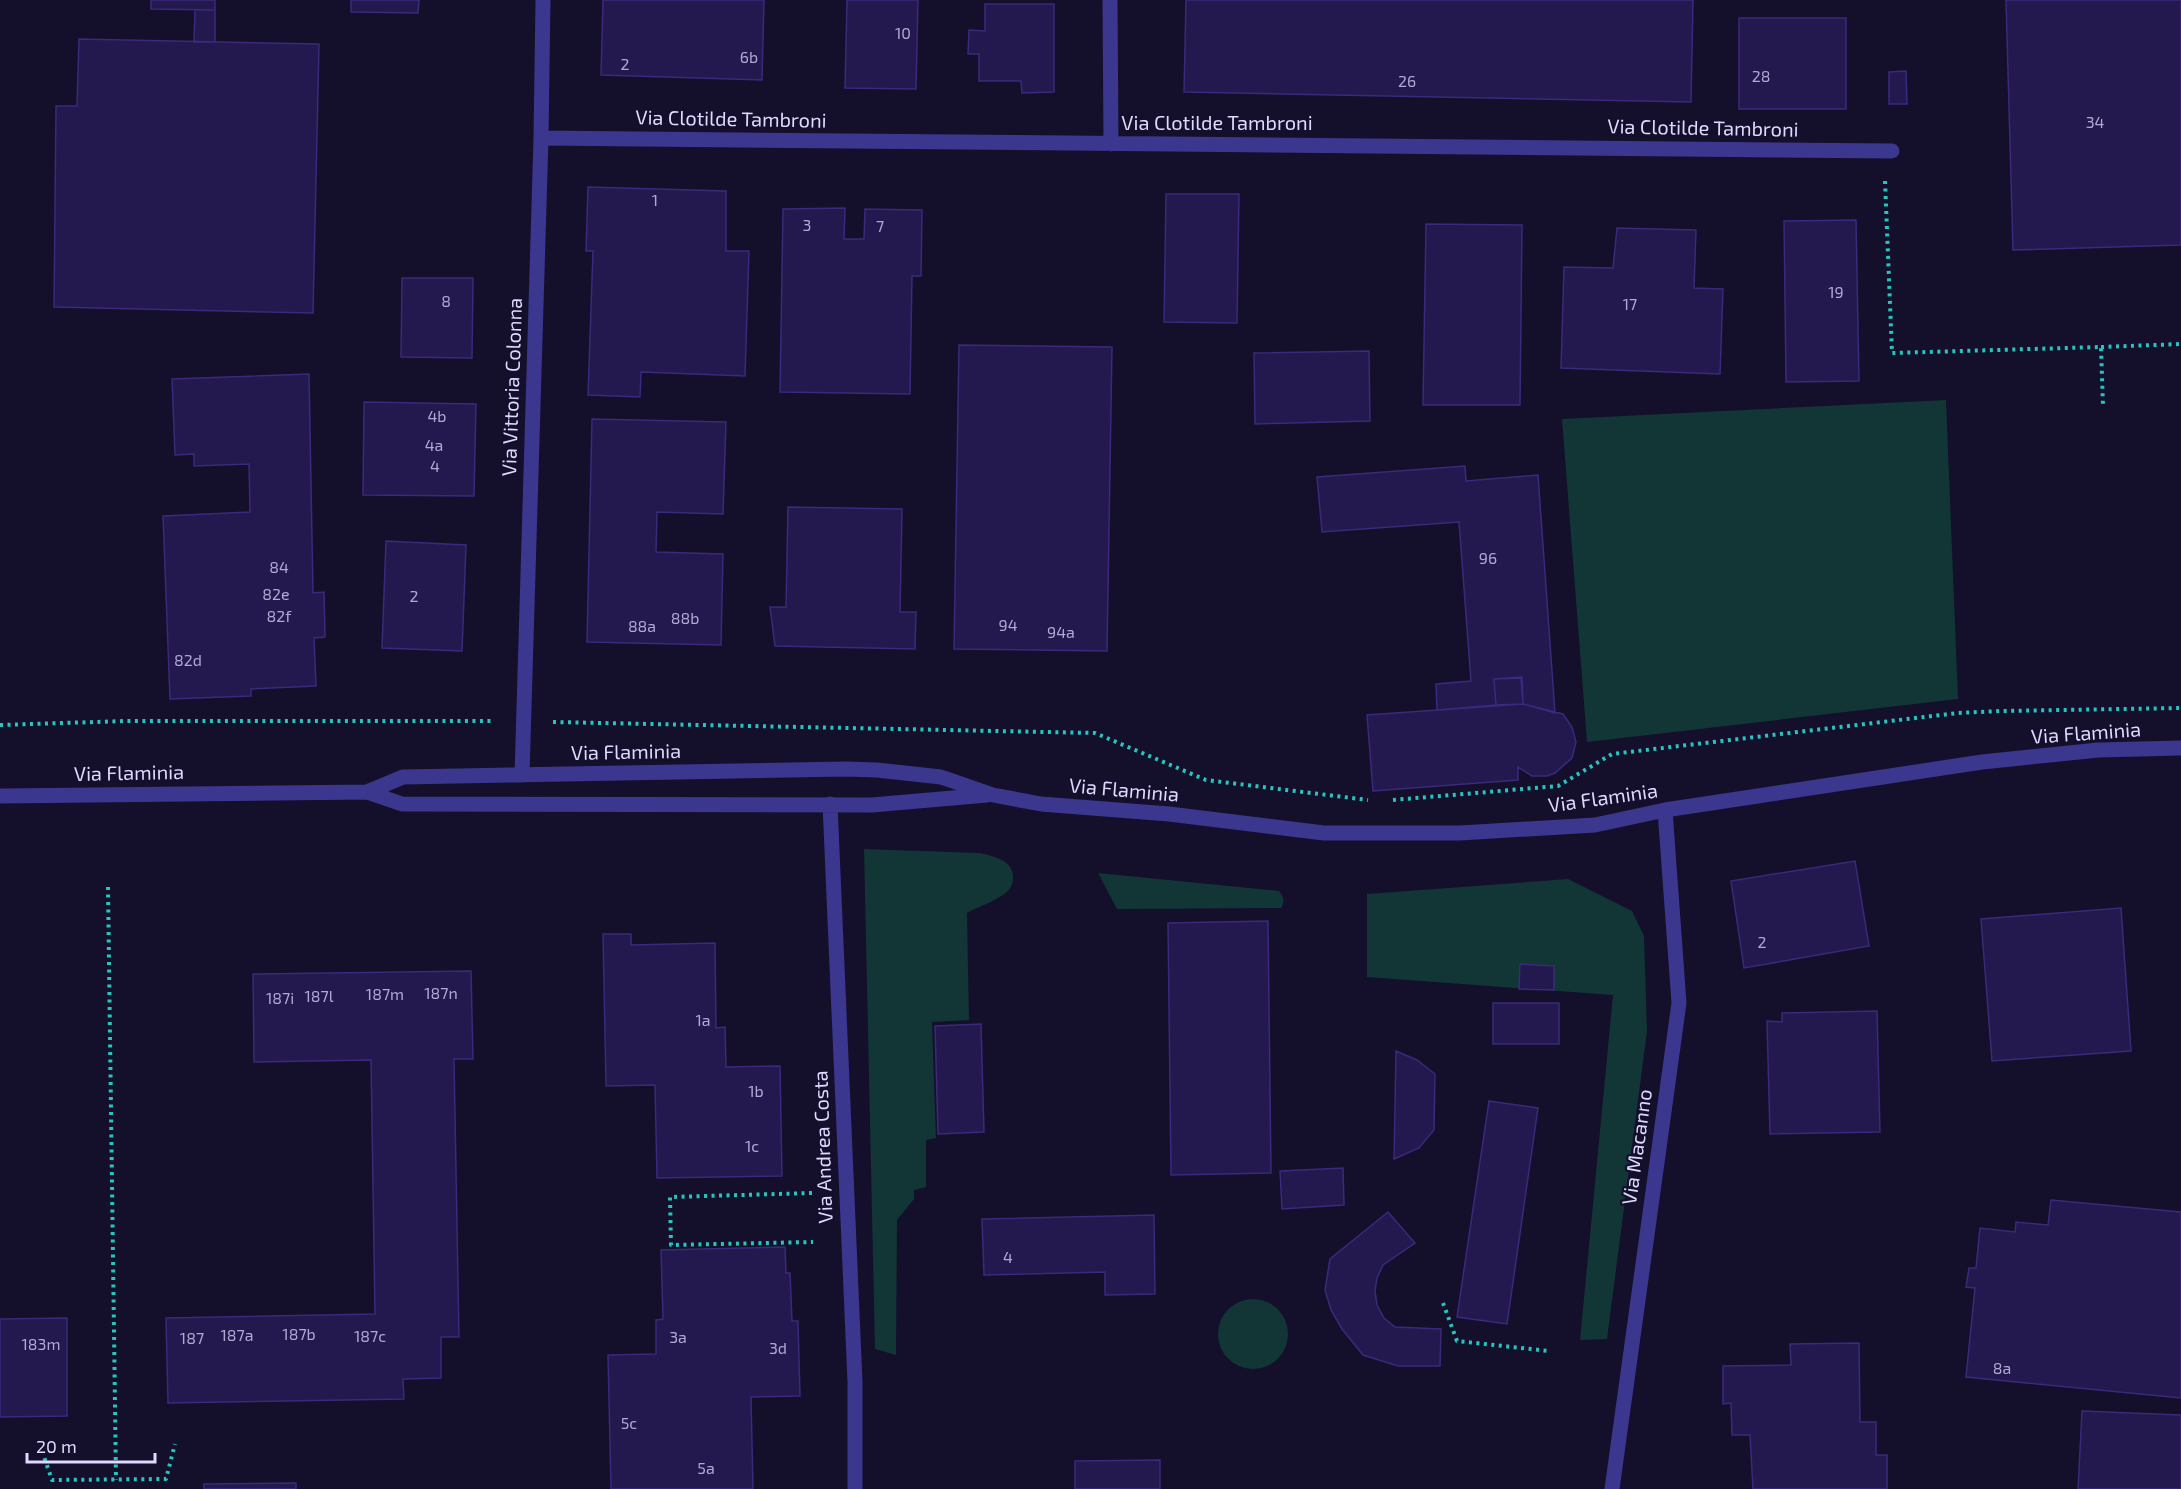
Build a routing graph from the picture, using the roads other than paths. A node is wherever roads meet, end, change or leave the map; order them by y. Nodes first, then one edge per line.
1 (543, 0) edge
2 (1110, 0) edge
3 (541, 138) junction
4 (1111, 144) junction
5 (1888, 151) road end
6 (2181, 748) edge
7 (522, 775) junction
8 (367, 792) junction
9 (993, 795) junction
10 (0, 796) edge
11 (830, 804) junction
12 (1665, 810) junction
13 (855, 1489) edge
14 (1612, 1489) edge

1 - 3 street, Via Vittoria Colonna
2 - 4 street
3 - 4 street, Via Clotilde Tambroni
3 - 7 street, Via Vittoria Colonna
4 - 5 street, Via Clotilde Tambroni
6 - 12 street, Via Flaminia
7 - 8 street, Via Flaminia
7 - 9 street, Via Flaminia
8 - 10 street, Via Flaminia
8 - 11 street, Via Flaminia
9 - 11 street, Via Flaminia
9 - 12 street, Via Flaminia
11 - 13 street, Via Andrea Costa
12 - 14 street, Via Macanno

